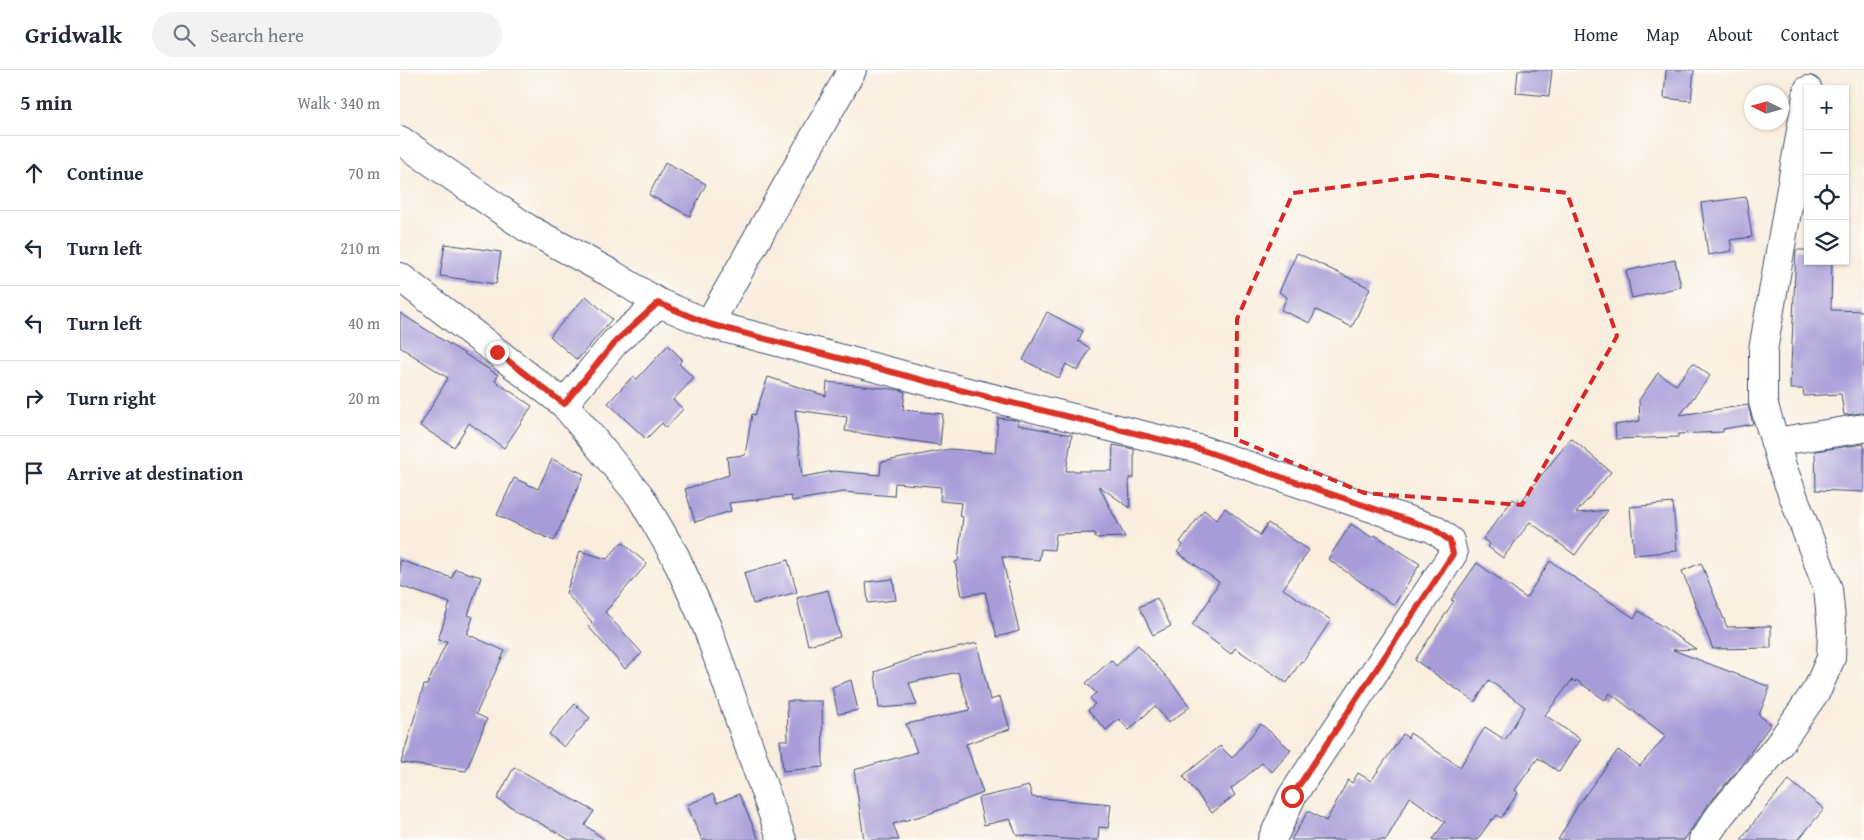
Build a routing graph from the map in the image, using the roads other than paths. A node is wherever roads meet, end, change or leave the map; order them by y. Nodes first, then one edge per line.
1 (852, 70) edge
2 (1811, 70) edge
3 (1809, 85) edge
4 (1804, 112) edge
5 (400, 140) edge
6 (400, 277) edge
7 (658, 303) junction
8 (709, 324) junction
9 (564, 404) junction
10 (1864, 428) edge
11 (1775, 442) junction
12 (782, 840) edge
13 (1272, 840) edge
14 (1703, 840) edge

1 - 8 street
2 - 3 street
4 - 11 street
5 - 7 street
6 - 9 street
7 - 8 street
7 - 9 street
8 - 13 street
9 - 12 street
10 - 11 street
11 - 14 street

